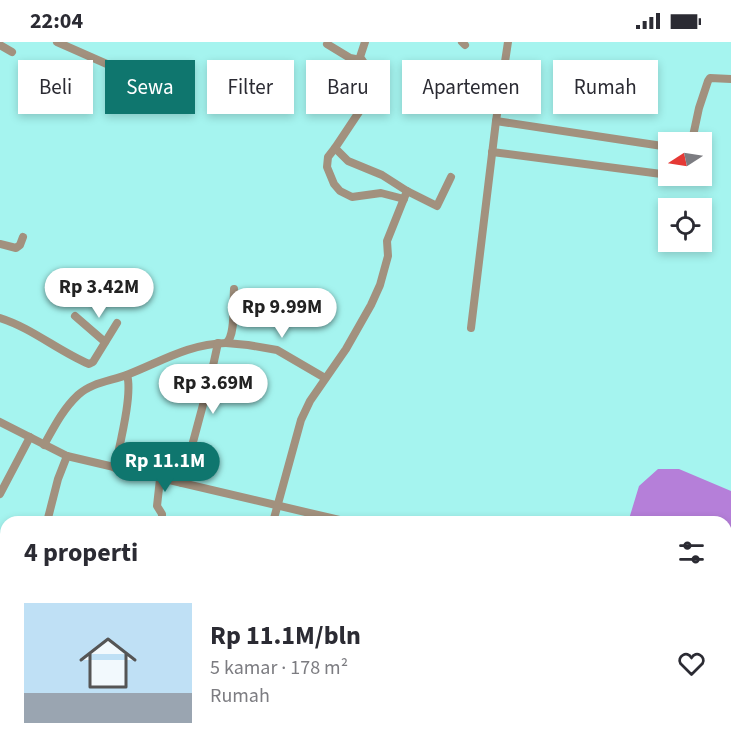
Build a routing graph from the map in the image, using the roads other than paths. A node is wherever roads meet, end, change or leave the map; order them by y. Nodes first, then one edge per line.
1 (57, 42) edge
2 (365, 42) edge
3 (508, 42) edge
4 (327, 44) dead end
5 (0, 45) edge
6 (12, 52) dead end
7 (361, 60) joint
8 (105, 63) edge
9 (731, 79) edge
10 (358, 114) edge
11 (496, 121) junction
12 (694, 132) edge
13 (658, 145) edge
14 (335, 148) junction
15 (492, 152) junction
16 (658, 174) edge
17 (451, 177) dead end
18 (406, 195) junction
19 (23, 237) dead end
20 (0, 244) edge
21 (234, 289) dead end
22 (75, 316) dead end
23 (0, 318) edge
24 (117, 323) dead end
25 (471, 328) dead end
26 (105, 342) junction
27 (222, 343) junction
28 (127, 375) junction
29 (325, 378) junction
30 (0, 422) edge
31 (30, 437) junction
32 (44, 445) junction
33 (67, 456) junction
34 (115, 468) junction
35 (160, 479) junction
36 (182, 483) junction
37 (0, 494) edge
38 (276, 505) junction
39 (49, 516) edge
40 (162, 516) edge
41 (274, 516) edge
42 (323, 516) edge

1 - 8 street
2 - 7 street
3 - 11 street
4 - 7 street
5 - 6 street
9 - 12 street
10 - 14 street
11 - 13 street
11 - 15 street
14 - 18 street
14 - 18 street
15 - 16 street
15 - 25 street
17 - 18 street
18 - 29 street
19 - 20 street
21 - 27 street
22 - 26 street
23 - 26 street
24 - 26 street
27 - 28 street
27 - 29 street
27 - 36 street
28 - 32 street
28 - 34 street
29 - 38 street
30 - 31 street
31 - 32 street
31 - 37 street
32 - 33 street
33 - 34 street
33 - 39 street
34 - 35 street
35 - 36 street
35 - 40 street
36 - 38 street
38 - 41 street
38 - 42 street

